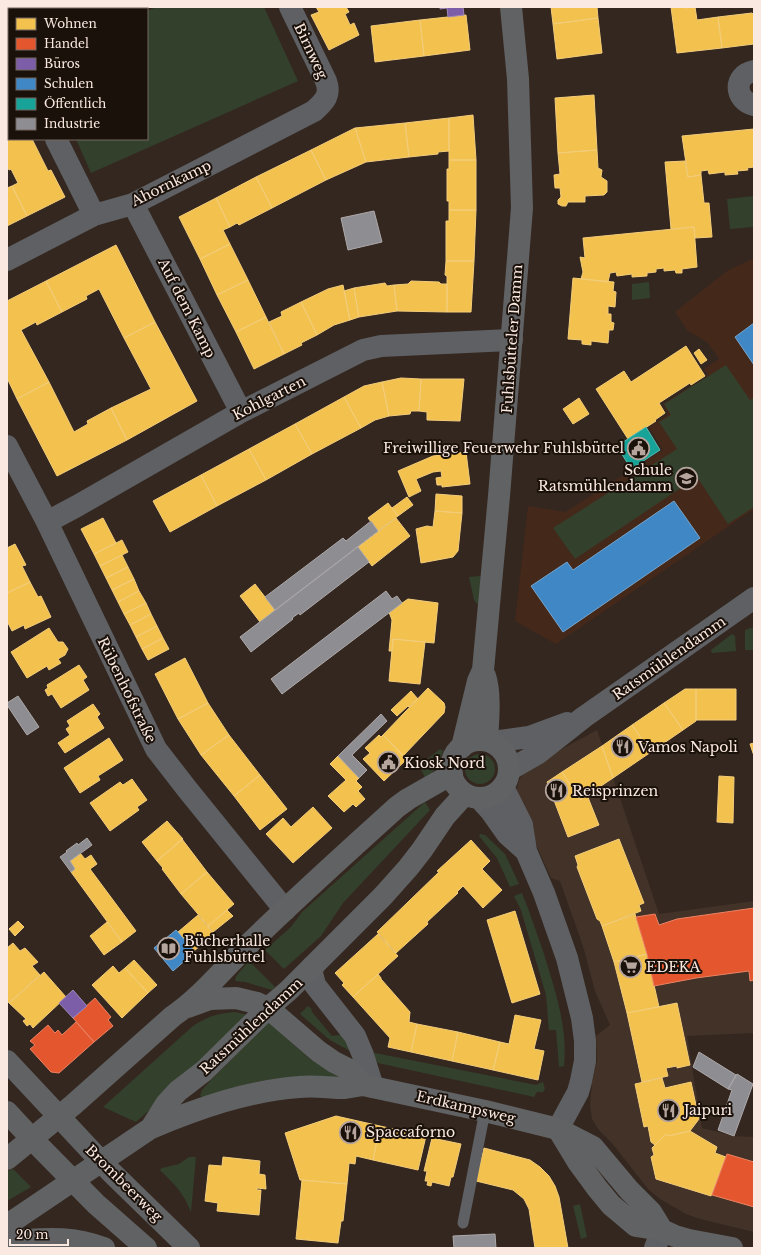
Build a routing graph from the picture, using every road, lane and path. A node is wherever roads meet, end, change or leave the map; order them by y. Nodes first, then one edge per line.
1 (290, 7) edge
2 (511, 7) edge
3 (754, 71) edge
4 (327, 95) joint
5 (754, 105) edge
6 (56, 140) edge
7 (134, 204) junction
8 (94, 215) junction
9 (7, 260) edge
10 (512, 340) junction
11 (241, 412) junction
12 (7, 446) edge
13 (47, 522) junction
14 (753, 600) edge
15 (483, 670) junction
16 (584, 717) junction
17 (490, 742) junction
18 (462, 747) junction
19 (452, 774) junction
20 (506, 779) junction
21 (472, 796) junction
22 (526, 851) junction
23 (285, 910) junction
24 (313, 966) junction
25 (186, 1007) junction
26 (268, 1008) junction
27 (7, 1061) edge
28 (368, 1086) junction
29 (485, 1111) junction
30 (7, 1112) edge
31 (59, 1117) junction
32 (151, 1128) junction
33 (558, 1129) junction
34 (32, 1139) junction
35 (7, 1159) edge
36 (102, 1162) junction
37 (73, 1181) junction
38 (463, 1223) dead end
39 (7, 1225) edge
40 (659, 1239) edge
41 (7, 1241) edge
42 (104, 1248) edge
43 (146, 1248) edge
44 (189, 1248) edge
45 (732, 1248) edge

1 - 4 street, Birnweg
2 - 10 street, Fuhlsbütteler Damm
3 - 5 street
4 - 7 street, Ahornkamp
6 - 8 street
7 - 8 street, Ahornkamp
7 - 11 street, Auf dem Kamp
8 - 9 street, Ahornkamp
10 - 11 street, Kohlgarten
10 - 15 street, Fuhlsbütteler Damm
11 - 13 street, Kohlgarten
12 - 13 street, Rübenhofstraße
13 - 23 street, Rübenhofstraße
14 - 16 street, Ratsmühlendamm
15 - 17 street, Fuhlsbütteler Damm
15 - 18 street, Fuhlsbütteler Damm
16 - 17 street, Ratsmühlendamm
16 - 20 street, Ratsmühlendamm
17 - 18 street, Ratsmühlendamm
17 - 20 street
18 - 19 street
19 - 21 street
19 - 23 street
20 - 21 street, Ratsmühlendamm
20 - 22 street
21 - 22 street
21 - 24 street, Ratsmühlendamm
22 - 33 street
23 - 25 street
24 - 26 street, Ratsmühlendamm
24 - 28 street
25 - 26 street
25 - 31 street
26 - 28 street
26 - 32 street, Ratsmühlendamm
27 - 31 street, Brombeerweg
28 - 29 street, Erdkampsweg
28 - 32 street, Erdkampsweg
29 - 33 street, Erdkampsweg
29 - 38 lane
30 - 34 street
31 - 34 street
31 - 36 street, Brombeerweg
32 - 36 street, Ratsmühlendamm
33 - 40 street
34 - 35 street
34 - 37 street
36 - 37 street, Ratsmühlendamm
36 - 44 street, Brombeerweg
37 - 39 street, Ratsmühlendamm
37 - 43 street
40 - 45 street
41 - 42 street

